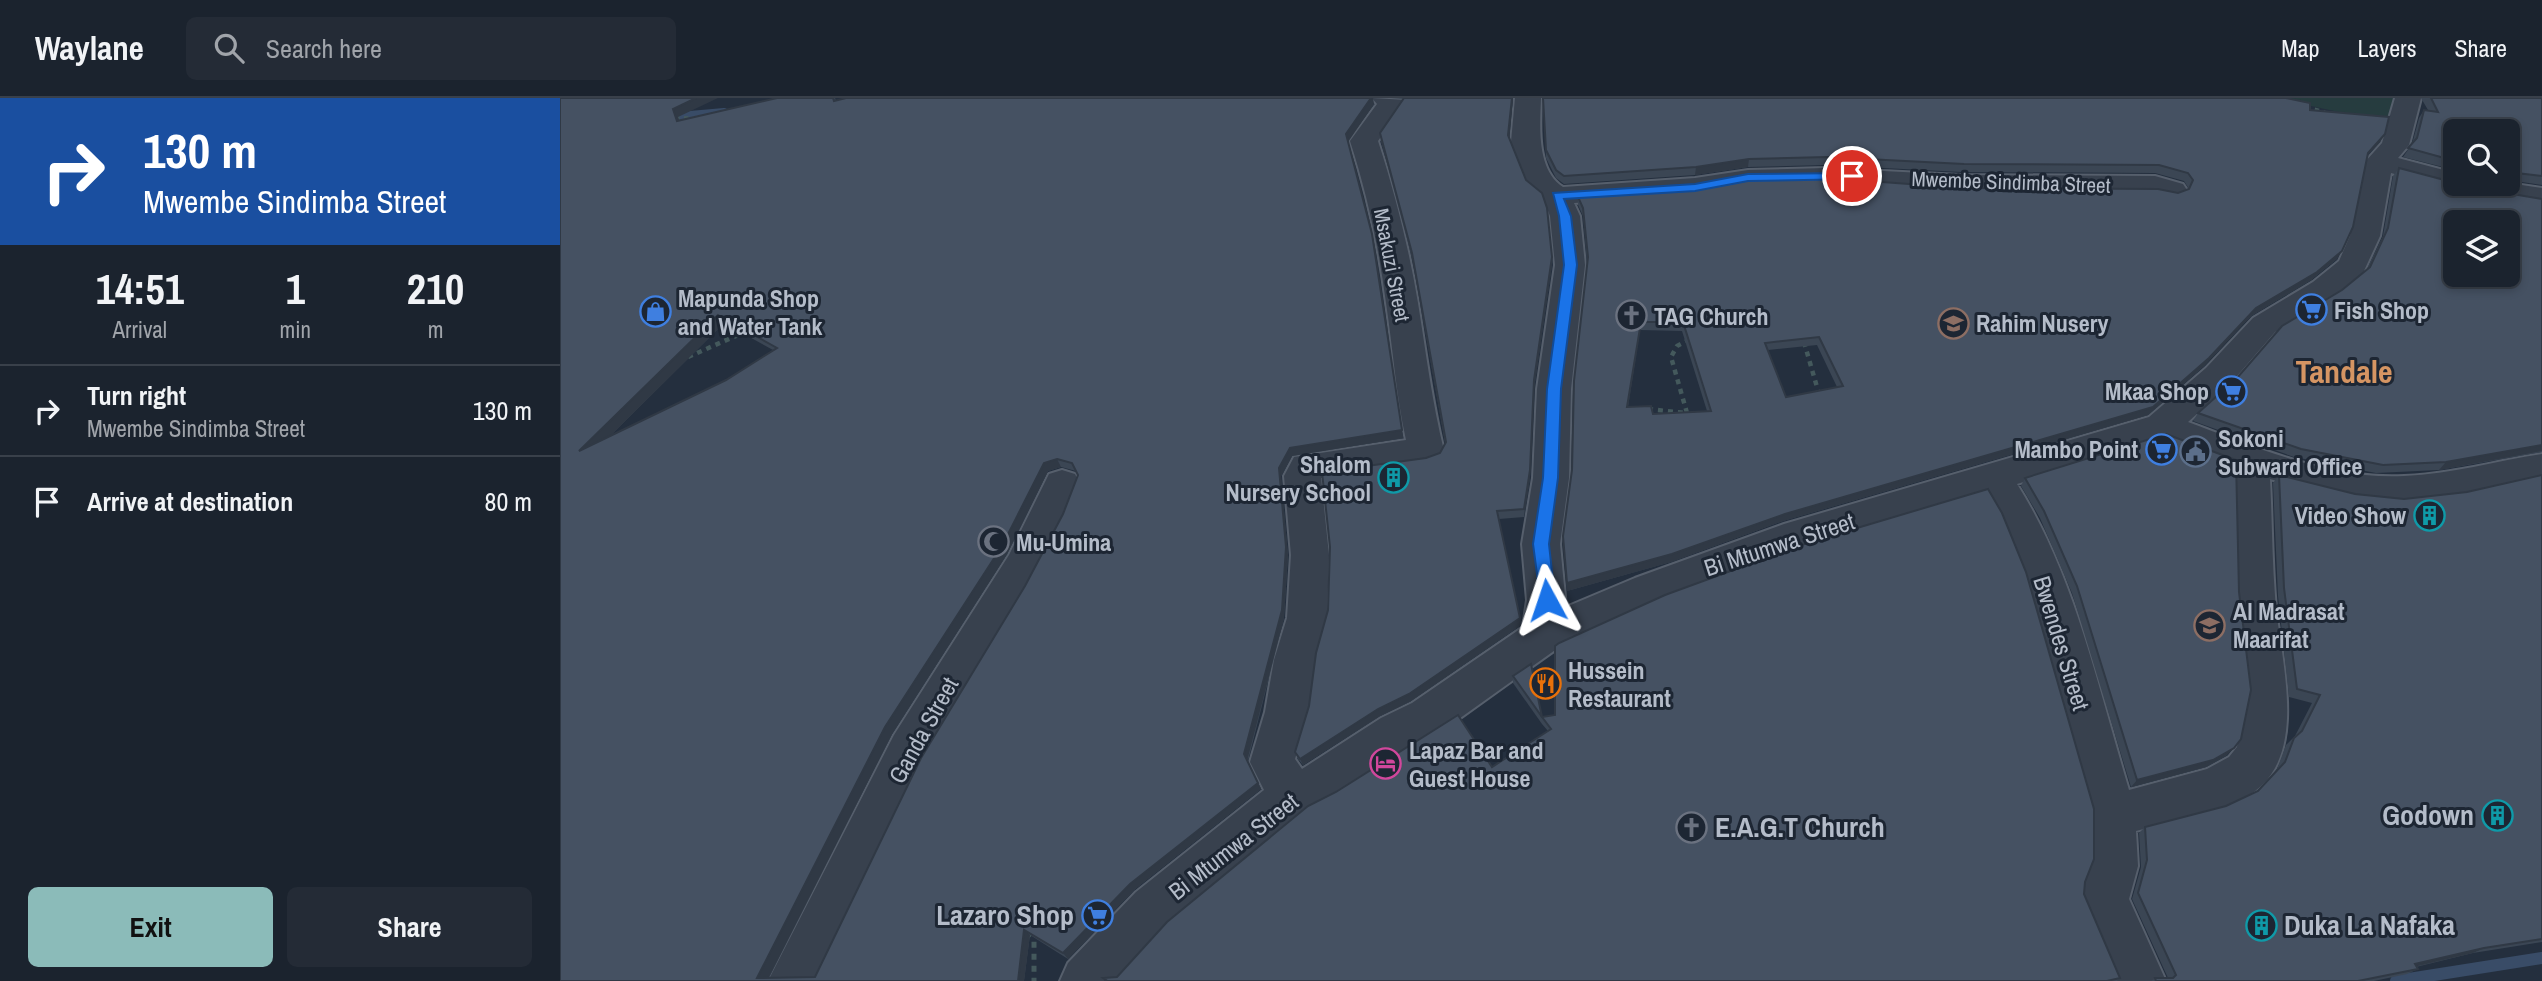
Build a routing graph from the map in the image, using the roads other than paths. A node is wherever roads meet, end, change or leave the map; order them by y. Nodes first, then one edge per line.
1 (1385, 98) edge
2 (1528, 98) edge
3 (2408, 98) edge
4 (2379, 162) junction
5 (2443, 178) edge
6 (2173, 190) edge
7 (2520, 193) edge
8 (1557, 196) junction
9 (2542, 197) edge
10 (2161, 426) junction
11 (2251, 458) junction
12 (2542, 467) edge
13 (1993, 476) junction
14 (1062, 484) dead end
15 (1543, 636) junction
16 (1293, 795) junction
17 (2114, 816) junction
18 (793, 981) edge
19 (1086, 981) edge
20 (2140, 981) edge

1 - 16 street, Msakuzi Street
2 - 8 street
3 - 4 street, Bi Mtumwa Street
4 - 5 street
4 - 10 street, Bi Mtumwa Street
6 - 8 street, Mwembe Sindimba Street
7 - 9 street
8 - 15 street
10 - 11 street
10 - 13 street, Bi Mtumwa Street
11 - 12 street
11 - 17 street
13 - 15 street, Bi Mtumwa Street
13 - 17 street, Bwendes Street
14 - 18 street, Ganda Street
15 - 16 street, Bi Mtumwa Street
16 - 19 street, Bi Mtumwa Street
17 - 20 street, Bwendes Street

